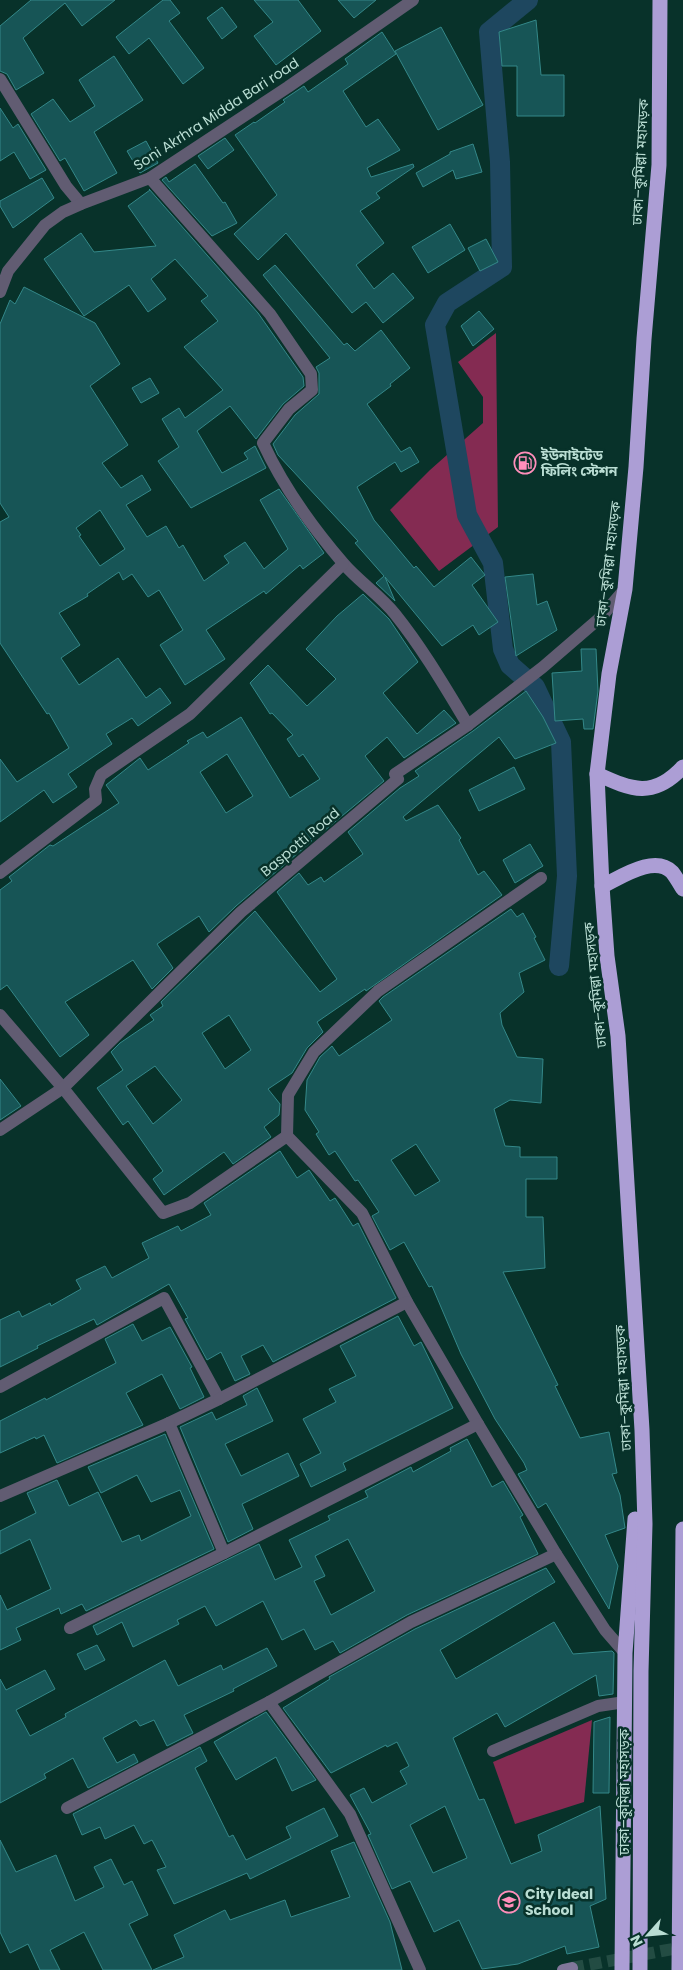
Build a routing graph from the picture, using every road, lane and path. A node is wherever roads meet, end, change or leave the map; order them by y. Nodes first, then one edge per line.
1 (413, 0) edge
2 (660, 0) edge
3 (0, 78) edge
4 (150, 178) junction
5 (80, 204) junction
6 (4, 270) edge
7 (0, 292) edge
8 (343, 564) junction
9 (625, 589) junction
10 (468, 725) junction
11 (683, 767) edge
12 (597, 774) junction
13 (0, 873) edge
14 (541, 878) dead end
15 (602, 886) junction
16 (683, 889) edge
17 (0, 1015) edge
18 (62, 1088) junction
19 (0, 1130) edge
20 (287, 1136) junction
21 (407, 1302) junction
22 (0, 1386) edge
23 (219, 1399) junction
24 (169, 1423) junction
25 (478, 1424) junction
26 (642, 1430) junction
27 (0, 1496) edge
28 (683, 1529) edge
29 (224, 1553) junction
30 (556, 1554) junction
31 (70, 1628) dead end
32 (625, 1653) junction
33 (269, 1702) junction
34 (625, 1702) junction
35 (493, 1751) dead end
36 (68, 1808) dead end
37 (420, 1970) edge
38 (622, 1970) edge
39 (640, 1970) edge
40 (679, 1970) edge

1 - 4 street, Soni Akrhra Midda Bari road
2 - 9 highway, ঢাকা–কুমিল্লা মহাসড়ক
3 - 5 street
4 - 5 street, Soni Akrhra Midda Bari road
4 - 8 street
5 - 6 street, Soni Akrhra Midda Bari road
6 - 7 street, Soni Akrhra Midda Bari road
8 - 10 street
8 - 13 street
9 - 10 street, Baspotti Road
9 - 12 highway, ঢাকা–কুমিল্লা মহাসড়ক
10 - 18 street, Baspotti Road
11 - 12 highway
12 - 15 highway, ঢাকা–কুমিল্লা মহাসড়ক
14 - 20 street
15 - 16 highway
15 - 26 highway, ঢাকা–কুমিল্লা মহাসড়ক
17 - 18 street
18 - 19 street, Baspotti Road
18 - 20 street
20 - 21 street
21 - 23 street
21 - 25 street
22 - 23 street
23 - 24 street
24 - 27 street
24 - 29 street
25 - 29 street
25 - 30 street
26 - 32 highway
26 - 39 highway, ঢাকা–কুমিল্লা মহাসড়ক
28 - 40 highway
29 - 31 street
30 - 32 street
30 - 33 street
32 - 34 highway
33 - 36 street
33 - 37 street
34 - 35 street
34 - 38 highway

